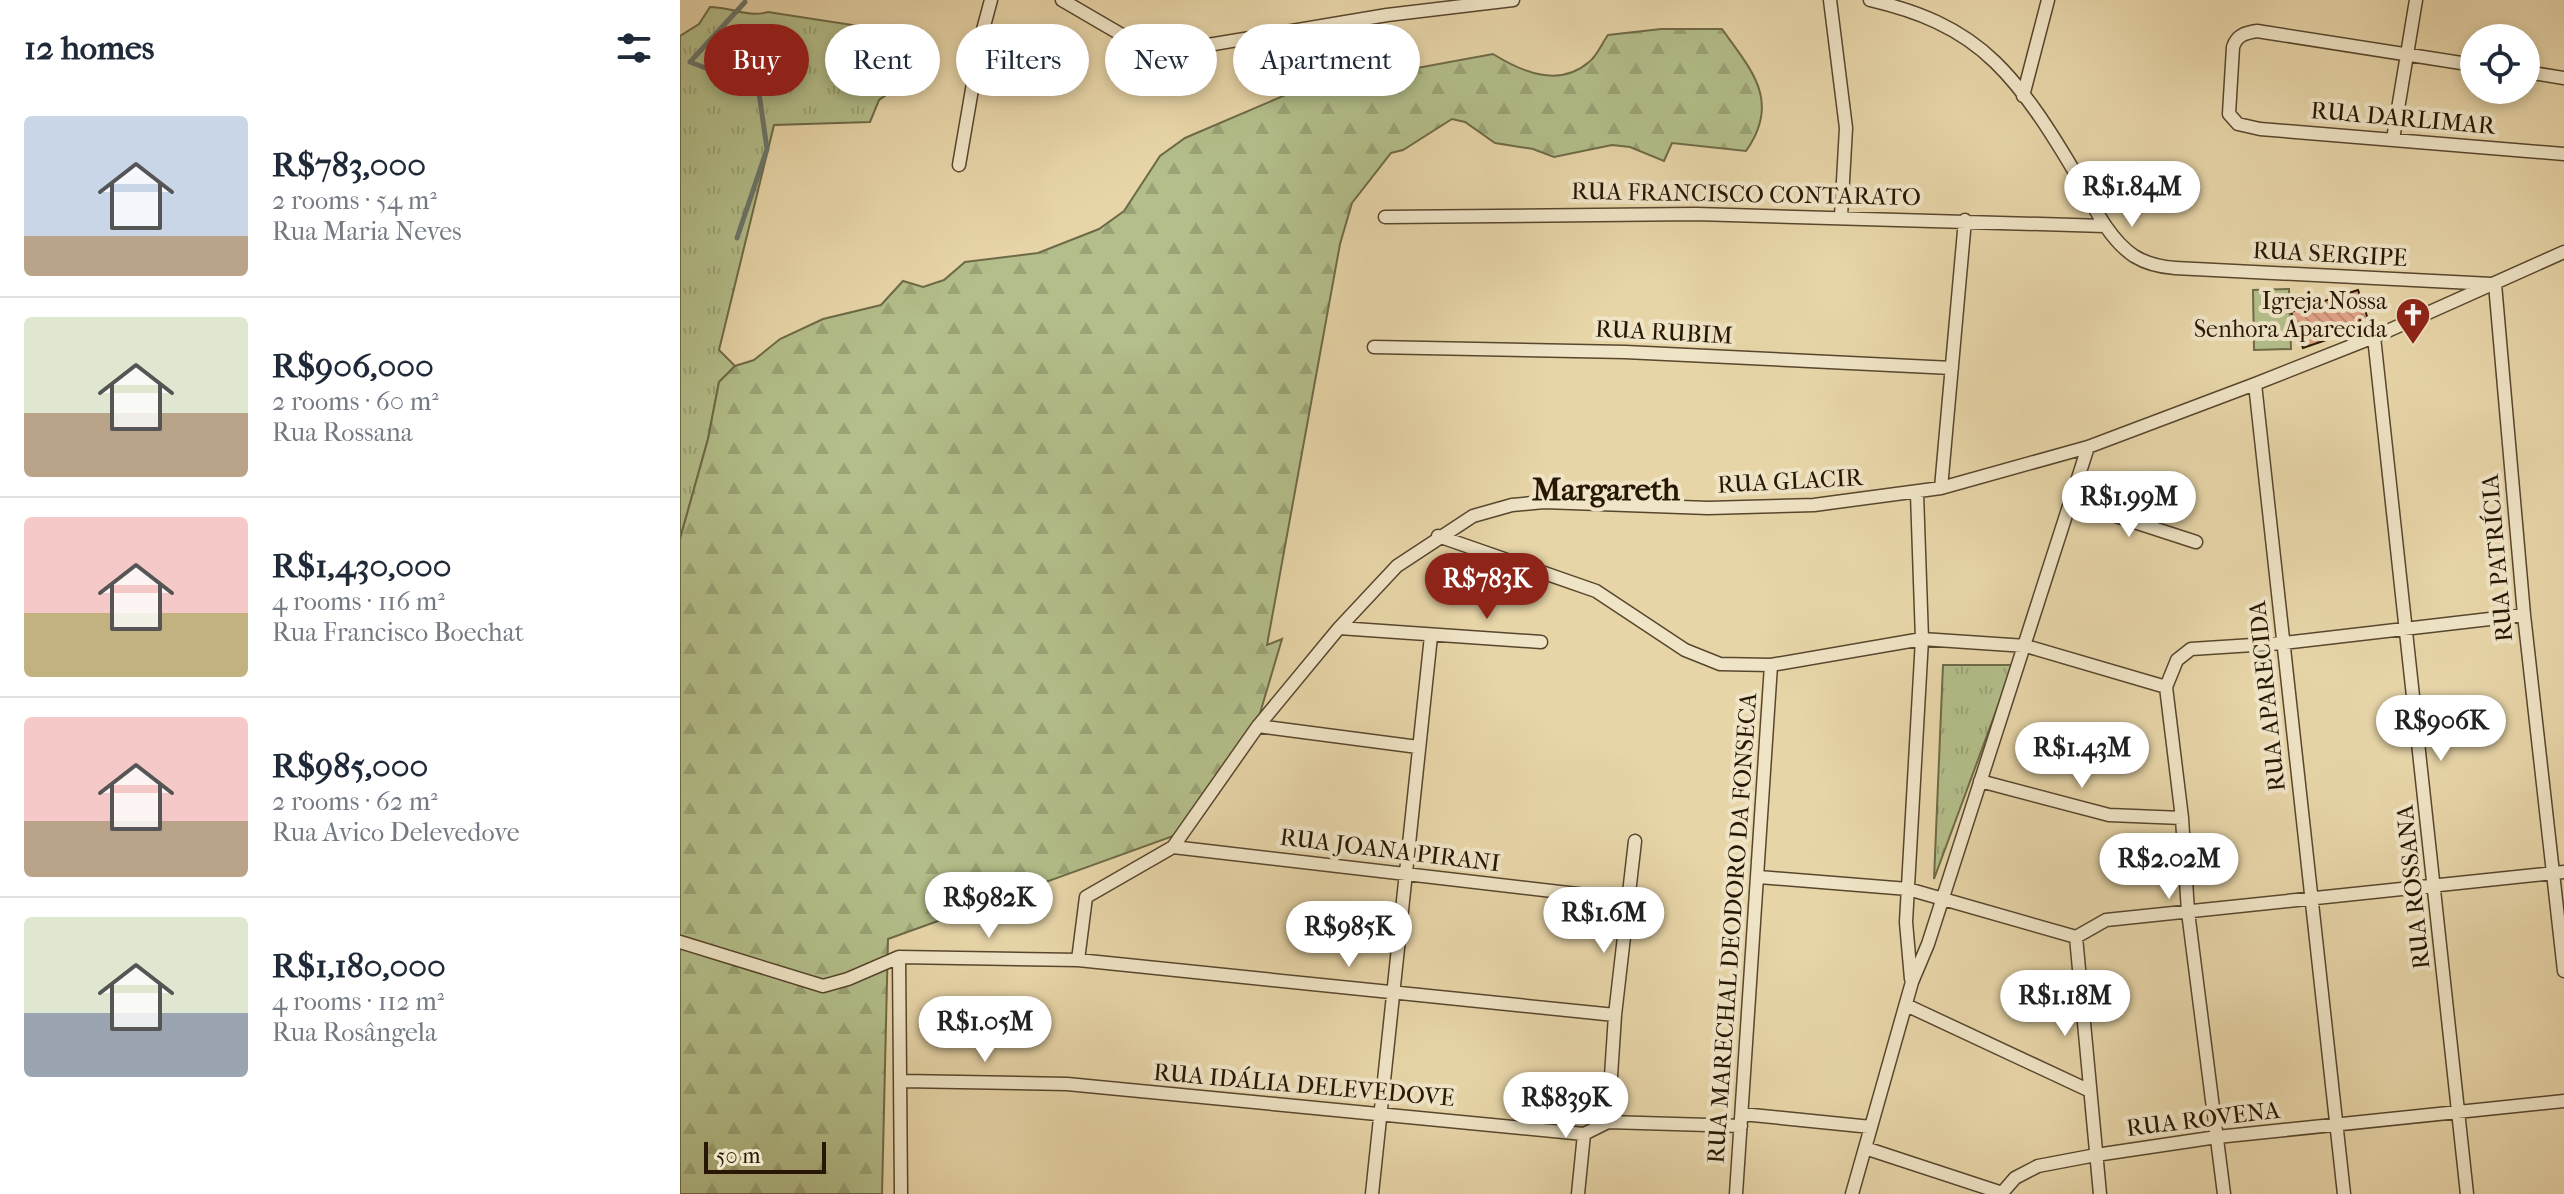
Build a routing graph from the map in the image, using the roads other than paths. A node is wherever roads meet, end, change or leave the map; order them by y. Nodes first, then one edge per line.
1 (991, 0) edge
2 (1062, 0) edge
3 (1513, 0) edge
4 (1830, 0) edge
5 (1870, 0) edge
6 (2048, 0) edge
7 (2416, 0) edge
8 (2409, 55) junction
9 (2460, 63) edge
10 (2540, 74) edge
11 (2564, 78) edge
12 (2023, 96) junction
13 (2393, 139) junction
14 (2564, 154) edge
15 (959, 165) dead end
16 (1841, 216) junction
17 (1385, 217) dead end
18 (1965, 220) junction
19 (2105, 226) junction
20 (2564, 252) edge
21 (2495, 284) junction
22 (2374, 337) junction
23 (1374, 347) dead end
24 (1952, 368) junction
25 (2255, 384) junction
26 (2088, 447) junction
27 (1941, 488) junction
28 (1917, 494) junction
29 (2073, 502) junction
30 (1438, 536) junction
31 (2196, 542) dead end
32 (2524, 615) junction
33 (1339, 628) junction
34 (2408, 629) junction
35 (1431, 636) junction
36 (1922, 639) junction
37 (1541, 642) dead end
38 (2284, 643) junction
39 (2026, 646) junction
40 (1771, 665) junction
41 (2166, 687) junction
42 (1258, 726) junction
43 (1418, 747) junction
44 (1980, 781) junction
45 (2182, 818) junction
46 (1635, 841) dead end
47 (1173, 847) junction
48 (2558, 872) edge
49 (1405, 874) junction
50 (1759, 877) junction
51 (2435, 883) junction
52 (1908, 889) junction
53 (1943, 897) junction
54 (2309, 899) junction
55 (1629, 900) junction
56 (2188, 912) junction
57 (2076, 937) junction
58 (680, 942) edge
59 (899, 957) junction
60 (1078, 960) junction
61 (2564, 971) edge
62 (1912, 982) junction
63 (1395, 992) junction
64 (1906, 1005) junction
65 (1615, 1015) junction
66 (902, 1081) junction
67 (2088, 1090) junction
68 (2564, 1101) edge
69 (2458, 1113) junction
70 (1382, 1114) junction
71 (1742, 1120) junction
72 (1608, 1122) junction
73 (2335, 1126) junction
74 (1871, 1127) junction
75 (1584, 1134) junction
76 (2217, 1137) junction
77 (1865, 1148) junction
78 (2096, 1155) junction
79 (901, 1194) edge
80 (1372, 1194) edge
81 (1578, 1194) edge
82 (1736, 1194) edge
83 (1852, 1194) edge
84 (2002, 1194) edge
85 (2100, 1194) edge
86 (2224, 1194) edge
87 (2344, 1194) edge
88 (2467, 1194) edge

1 - 15 street
2 - 3 street
4 - 16 street
5 - 12 street, RUA SERGIPE
6 - 12 street
7 - 8 street
8 - 9 street
8 - 13 street
8 - 13 street, RUA DARLIMAR
10 - 11 street
12 - 19 street, RUA SERGIPE
13 - 14 street, RUA DARLIMAR
16 - 17 street, RUA FRANCISCO CONTARATO
16 - 18 street, RUA FRANCISCO CONTARATO
18 - 19 street, RUA FRANCISCO CONTARATO
18 - 24 street
19 - 21 street, RUA SERGIPE
20 - 21 street, RUA SERGIPE
21 - 22 street, RUA GLACIR
21 - 32 street, RUA PATRÍCIA
22 - 25 street, RUA GLACIR
22 - 34 street, RUA ROSSANA
23 - 24 street, RUA RUBIM
24 - 27 street
25 - 26 street, RUA GLACIR
25 - 38 street, RUA APARECIDA
26 - 27 street, RUA GLACIR
26 - 29 street
27 - 28 street, RUA GLACIR
28 - 30 street, RUA GLACIR
28 - 36 street
29 - 31 street
29 - 39 street
30 - 33 street, RUA GLACIR
30 - 40 street
32 - 34 street
32 - 48 street, RUA PATRÍCIA
33 - 35 street
33 - 42 street, RUA GLACIR
34 - 38 street
34 - 51 street, RUA ROSSANA
35 - 37 street
35 - 43 street
36 - 39 street
36 - 40 street
36 - 52 street
38 - 41 street
38 - 54 street, RUA APARECIDA
39 - 41 street
39 - 44 street
40 - 50 street, RUA MARECHAL DEODORO DA FONSECA
41 - 45 street
42 - 43 street
42 - 47 street, RUA GLACIR
43 - 49 street
44 - 45 street
44 - 53 street
45 - 56 street
46 - 55 street
47 - 49 street, RUA JOANA PIRANI
47 - 60 street, RUA GLACIR
48 - 51 street
48 - 61 street, RUA PATRÍCIA
49 - 55 street, RUA JOANA PIRANI
49 - 63 street
50 - 52 street
50 - 71 street, RUA MARECHAL DEODORO DA FONSECA
51 - 54 street
51 - 69 street, RUA ROSSANA
52 - 53 street
52 - 62 street
53 - 57 street
53 - 62 street
54 - 56 street
54 - 73 street, RUA APARECIDA
55 - 65 street
56 - 57 street
56 - 76 street
57 - 67 street
58 - 59 street
59 - 60 street
59 - 66 street
60 - 63 street
62 - 64 street
63 - 65 street
63 - 70 street
64 - 67 street
64 - 74 street
65 - 72 street
66 - 70 street, RUA IDÁLIA DELEVEDOVE
66 - 79 street
67 - 78 street
68 - 69 street, RUA ROVENA
69 - 73 street, RUA ROVENA
69 - 88 street, RUA ROSSANA
70 - 75 street, RUA IDÁLIA DELEVEDOVE
70 - 80 street
71 - 72 street
71 - 74 street
71 - 82 street, RUA MARECHAL DEODORO DA FONSECA
72 - 75 street
73 - 76 street, RUA ROVENA
73 - 87 street, RUA APARECIDA
74 - 77 street
75 - 81 street
76 - 78 street, RUA ROVENA
76 - 86 street
77 - 83 street
77 - 84 street, RUA ROVENA
78 - 84 street, RUA ROVENA
78 - 85 street

